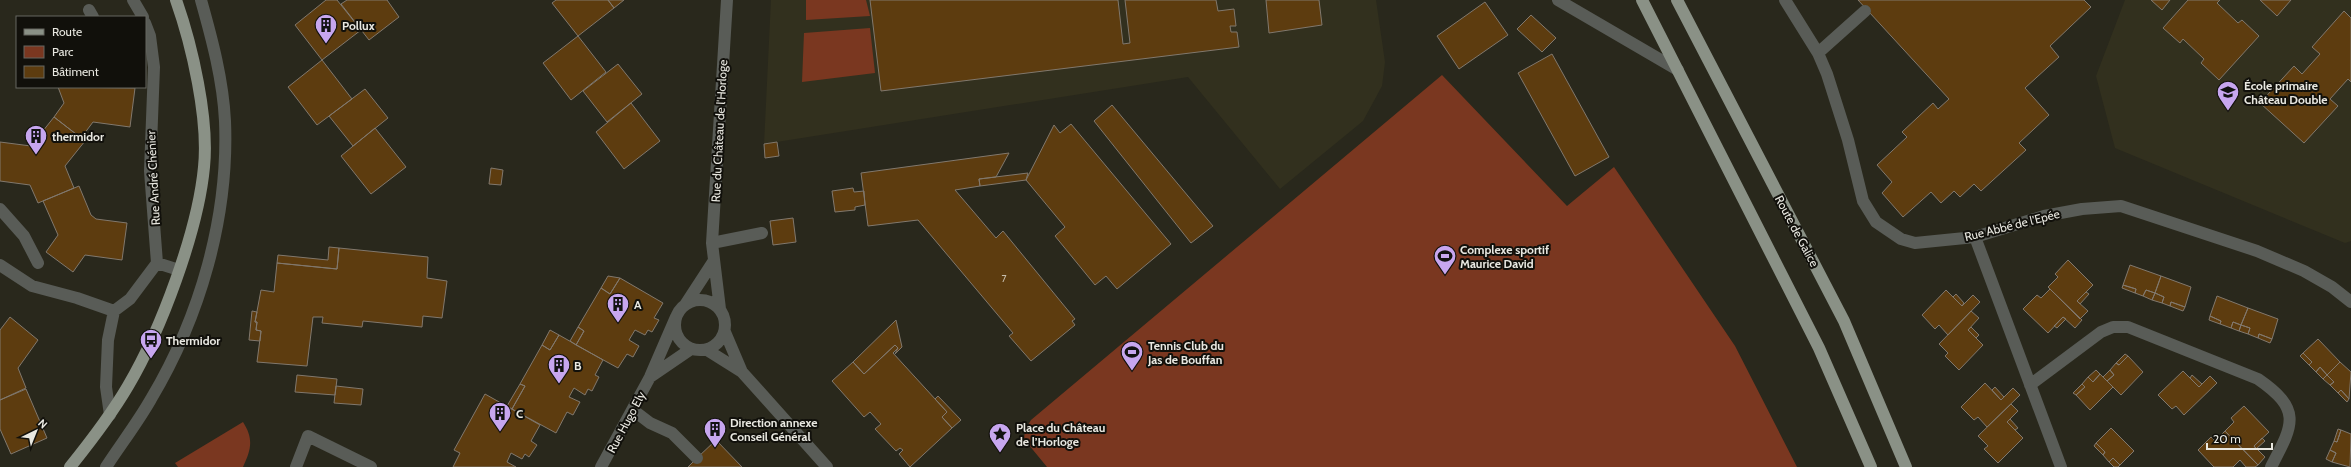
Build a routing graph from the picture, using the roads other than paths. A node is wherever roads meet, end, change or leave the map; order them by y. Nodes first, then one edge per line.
1 (134, 0) edge
2 (176, 0) edge
3 (201, 0) edge
4 (727, 0) edge
5 (1558, 0) edge
6 (1642, 0) edge
7 (1677, 0) edge
8 (1785, 0) edge
9 (1865, 11) dead end
10 (142, 16) edge
11 (146, 25) edge
12 (1818, 53) junction
13 (150, 67) edge
14 (1678, 70) junction
15 (0, 209) edge
16 (762, 233) dead end
17 (1974, 236) junction
18 (712, 243) junction
19 (713, 262) junction
20 (38, 263) dead end
21 (157, 263) junction
22 (0, 266) edge
23 (179, 270) junction
24 (2351, 302) edge
25 (685, 305) junction
26 (720, 309) junction
27 (114, 311) junction
28 (676, 317) junction
29 (725, 332) junction
30 (692, 349) junction
31 (707, 350) junction
32 (742, 372) junction
33 (650, 376) junction
34 (2030, 385) junction
35 (633, 410) junction
36 (110, 415) junction
37 (697, 458) dead end
38 (70, 467) edge
39 (106, 467) edge
40 (296, 467) edge
41 (371, 467) edge
42 (601, 467) edge
43 (827, 467) edge
44 (1871, 467) edge
45 (1906, 467) edge
46 (2061, 467) edge
47 (2271, 467) edge

1 - 10 street
2 - 23 main road
3 - 39 street
4 - 18 street, Rue du Château de l'Horloge
5 - 14 street
6 - 14 main road
7 - 45 main road, Route de Galice
8 - 12 street, Rue Abbé de l'Epée
9 - 12 street
11 - 13 street, Rue André Chénier
12 - 17 street, Rue Abbé de l'Epée
13 - 21 street, Rue André Chénier
14 - 44 main road
15 - 20 street
16 - 18 street
17 - 24 street, Rue Abbé de l'Epée
17 - 34 street
18 - 19 street, Rue du Château de l'Horloge
19 - 25 street
19 - 26 street, Rue du Château de l'Horloge
21 - 23 street
21 - 27 street
22 - 27 street
23 - 36 main road
25 - 26 street
25 - 28 street
26 - 29 street
27 - 36 street
28 - 30 street
28 - 33 street, Rue Hugo Ely
29 - 31 street
29 - 32 street
30 - 31 street
30 - 33 street, Rue Hugo Ely
31 - 32 street
32 - 43 street
33 - 35 street, Rue Hugo Ely
34 - 46 street
34 - 47 street
35 - 37 street
35 - 42 street, Rue Hugo Ely
36 - 38 main road
40 - 41 street

